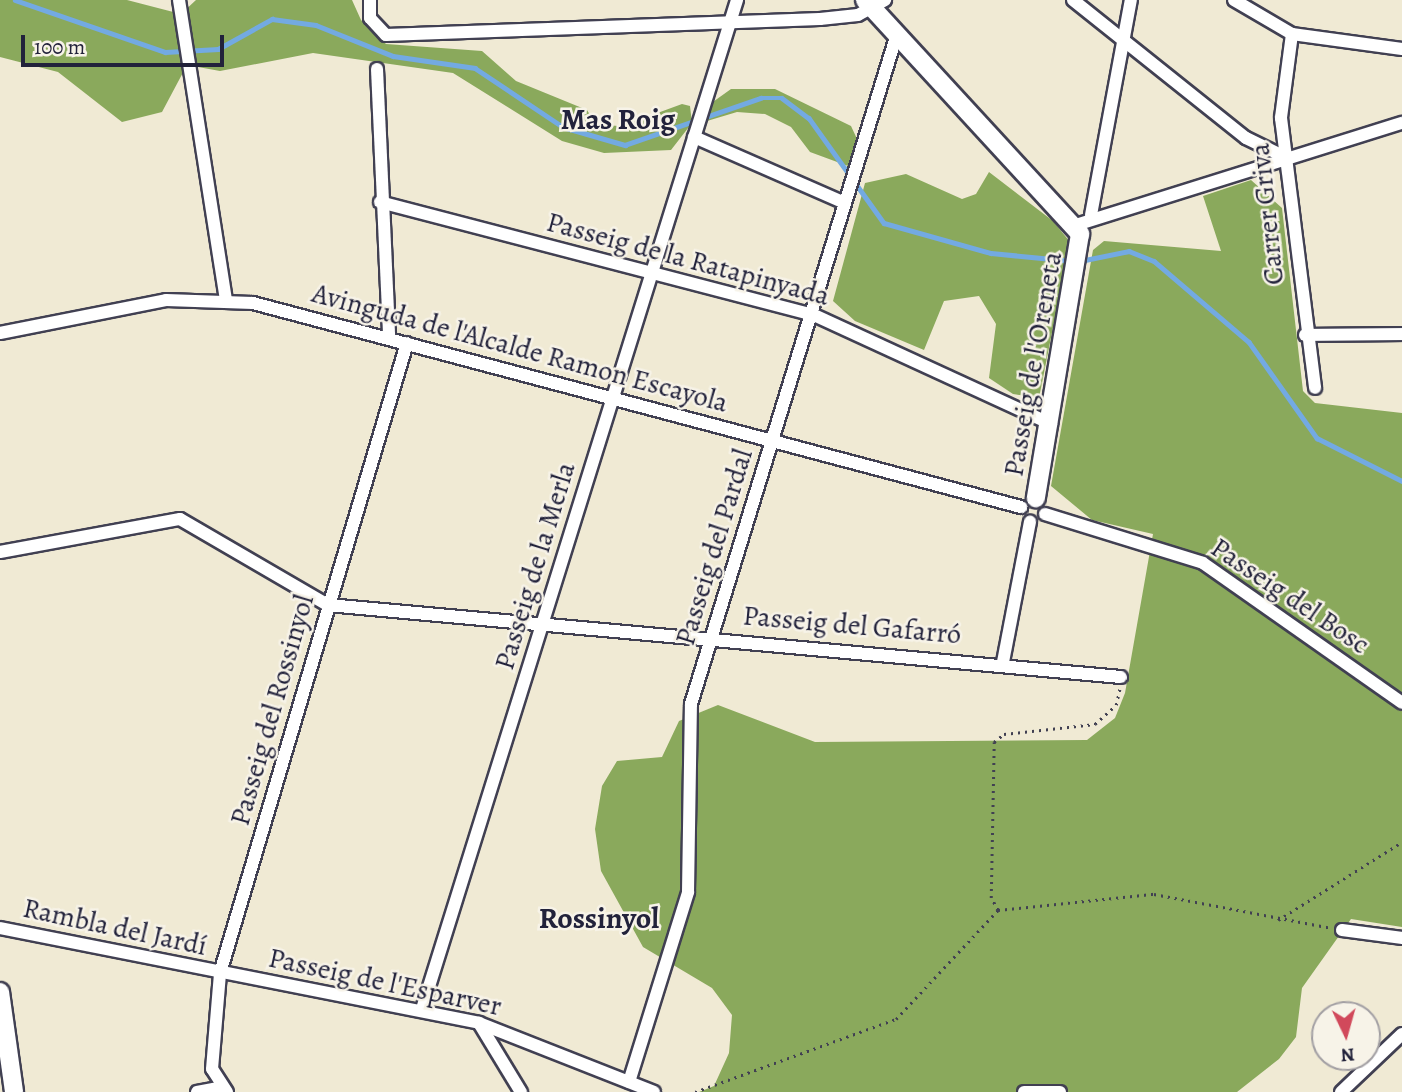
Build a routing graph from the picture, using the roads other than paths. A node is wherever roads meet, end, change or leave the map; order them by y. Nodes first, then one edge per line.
1 (179, 0) edge
2 (370, 0) edge
3 (737, 0) edge
4 (1073, 0) edge
5 (1131, 0) edge
6 (1234, 0) edge
7 (874, 3) edge
8 (729, 24) junction
9 (897, 34) junction
10 (1292, 34) junction
11 (1124, 41) junction
12 (1402, 49) edge
13 (377, 69) dead end
14 (1402, 123) edge
15 (694, 137) junction
16 (1287, 158) junction
17 (380, 202) junction
18 (842, 202) junction
19 (1083, 220) junction
20 (652, 273) junction
21 (226, 299) junction
22 (810, 314) junction
23 (0, 333) edge
24 (1402, 334) edge
25 (1305, 335) junction
26 (389, 337) junction
27 (407, 343) junction
28 (1315, 387) dead end
29 (612, 400) junction
30 (1051, 424) junction
31 (772, 443) junction
32 (1028, 503) junction
33 (1045, 514) junction
34 (1030, 522) junction
35 (0, 552) edge
36 (328, 605) junction
37 (543, 624) junction
38 (711, 638) junction
39 (1003, 662) junction
40 (1121, 677) road end
41 (1402, 703) edge
42 (0, 928) edge
43 (1342, 929) road end
44 (1402, 938) edge
45 (220, 973) junction
46 (0, 992) edge
47 (422, 1009) junction
48 (480, 1023) junction
49 (1402, 1034) edge
50 (629, 1082) junction
51 (225, 1090) edge
52 (14, 1092) edge
53 (197, 1092) edge
54 (521, 1092) edge
55 (654, 1092) edge
56 (1024, 1092) edge
57 (1060, 1092) edge
58 (1341, 1092) edge

1 - 21 street
2 - 8 street
3 - 8 street, Passeig de la Merla
4 - 11 street
5 - 11 street, Passeig de l'Oreneta
6 - 10 street
7 - 8 street
7 - 9 street
8 - 15 street, Passeig de la Merla
9 - 18 street, Passeig del Pardal
9 - 19 street
10 - 12 street
10 - 16 street, Carrer Griva
11 - 16 street
11 - 19 street, Passeig de l'Oreneta
13 - 17 street
14 - 16 street
15 - 18 street
15 - 20 street, Passeig de la Merla
16 - 19 street
16 - 25 street, Carrer Griva
17 - 20 street, Passeig de la Ratapinyada
17 - 26 street
18 - 22 street, Passeig del Pardal
19 - 30 street, Passeig de l'Oreneta
20 - 22 street, Passeig de la Ratapinyada
20 - 29 street, Passeig de la Merla
21 - 23 street, Avinguda de l'Alcalde Ramon Escayola
21 - 26 street, Avinguda de l'Alcalde Ramon Escayola
22 - 30 street, Passeig de la Ratapinyada
22 - 31 street, Passeig del Pardal
24 - 25 street
25 - 28 street, Carrer Griva
26 - 27 street, Avinguda de l'Alcalde Ramon Escayola
27 - 29 street, Avinguda de l'Alcalde Ramon Escayola
27 - 36 street, Passeig del Rossinyol
29 - 31 street, Avinguda de l'Alcalde Ramon Escayola
29 - 37 street, Passeig de la Merla
30 - 32 street, Passeig de l'Oreneta
31 - 32 street, Avinguda de l'Alcalde Ramon Escayola
31 - 38 street, Passeig del Pardal
32 - 33 street
32 - 34 street
33 - 34 street
33 - 41 street, Passeig del Bosc
34 - 39 street
35 - 36 street
36 - 37 street, Passeig del Gafarró
36 - 45 street, Passeig del Rossinyol
37 - 38 street, Passeig del Gafarró
37 - 47 street, Passeig de la Merla
38 - 39 street, Passeig del Gafarró
38 - 50 street, Passeig del Pardal
39 - 40 street, Passeig del Gafarró
42 - 45 street, Rambla del Jardí
43 - 44 street
45 - 47 street, Passeig de l'Esparver
45 - 51 street, Passeig del Rossinyol
46 - 52 street
47 - 48 street, Passeig de l'Esparver
48 - 50 street, Passeig de l'Esparver
48 - 54 street
49 - 58 street
50 - 55 street, Passeig de l'Esparver
51 - 53 street
56 - 57 street

